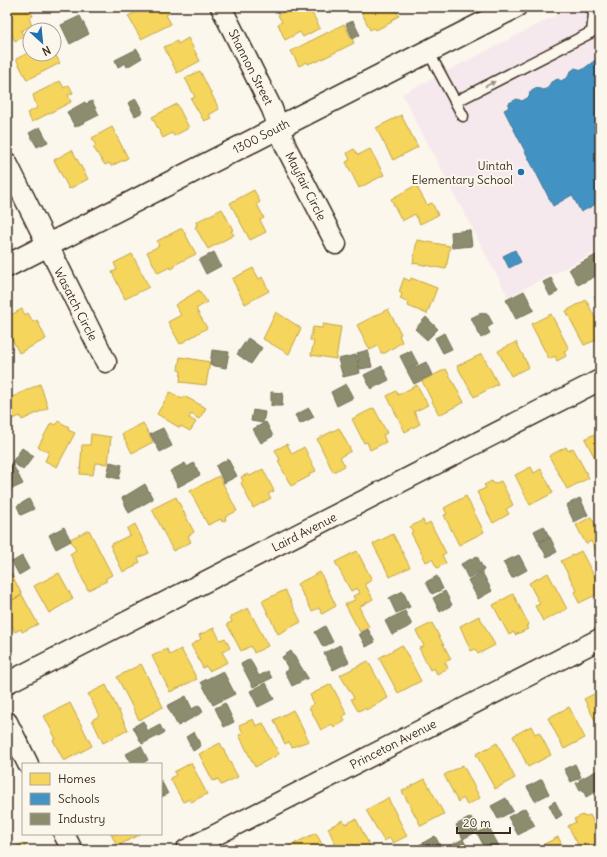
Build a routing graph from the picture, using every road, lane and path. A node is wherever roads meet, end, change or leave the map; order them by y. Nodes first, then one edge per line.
1 (221, 7) edge
2 (515, 7) edge
3 (591, 7) edge
4 (428, 51) junction
5 (455, 102) junction
6 (462, 116) dead end
7 (280, 127) junction
8 (7, 163) edge
9 (336, 244) dead end
10 (48, 245) junction
11 (7, 266) edge
12 (106, 362) dead end
13 (600, 380) edge
14 (600, 639) edge
15 (7, 683) edge
16 (7, 722) edge
17 (28, 763) edge
18 (64, 835) edge
19 (72, 850) edge
20 (186, 850) edge

1 - 7 street, Shannon Street
2 - 4 street, 1300 South
5 -> 3 lane
4 - 5 lane
4 - 7 street, 1300 South
5 - 6 lane
7 - 9 street, Mayfair Circle
7 - 10 street, 1300 South
8 - 10 street, Wasatch Circle
10 - 11 street, 1300 South
10 - 12 street, Wasatch Circle
13 - 15 street, Laird Avenue
14 - 20 street, Princeton Avenue
16 - 17 street
18 - 19 street

